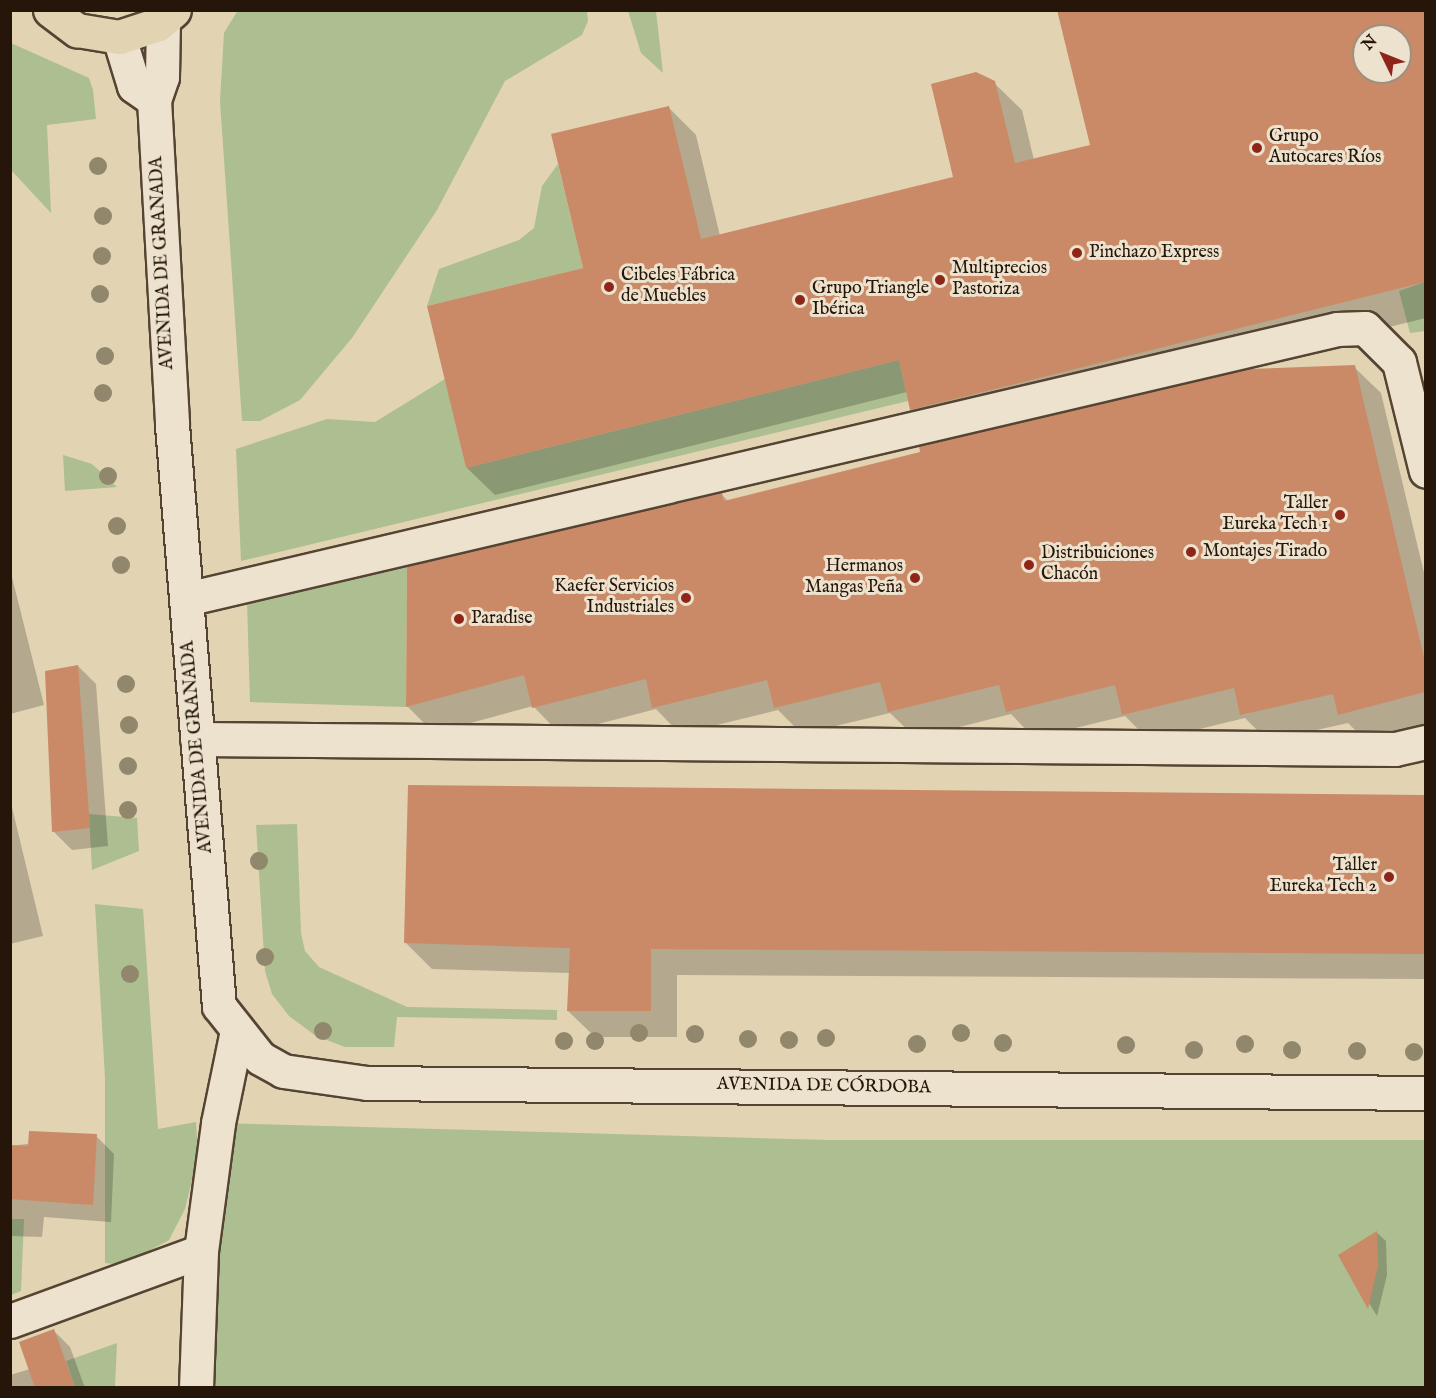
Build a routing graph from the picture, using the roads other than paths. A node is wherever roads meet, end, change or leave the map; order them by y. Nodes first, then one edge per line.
1 (50, 10) edge
2 (169, 15) edge
3 (119, 37) junction
4 (154, 100) junction
5 (1425, 471) edge
6 (186, 598) junction
7 (197, 739) junction
8 (1425, 742) edge
9 (236, 1035) junction
10 (1425, 1093) edge
11 (201, 1251) junction
12 (10, 1321) edge
13 (196, 1388) edge

1 - 3 main road
2 - 3 main road
2 - 4 street, AVENIDA DE GRANADA
3 - 4 street
4 - 6 street, AVENIDA DE GRANADA
5 - 6 street
6 - 7 street, AVENIDA DE GRANADA
7 - 8 street
7 - 9 street, AVENIDA DE GRANADA
9 - 10 street, AVENIDA DE CÓRDOBA
9 - 11 street
11 - 12 street
11 - 13 street

